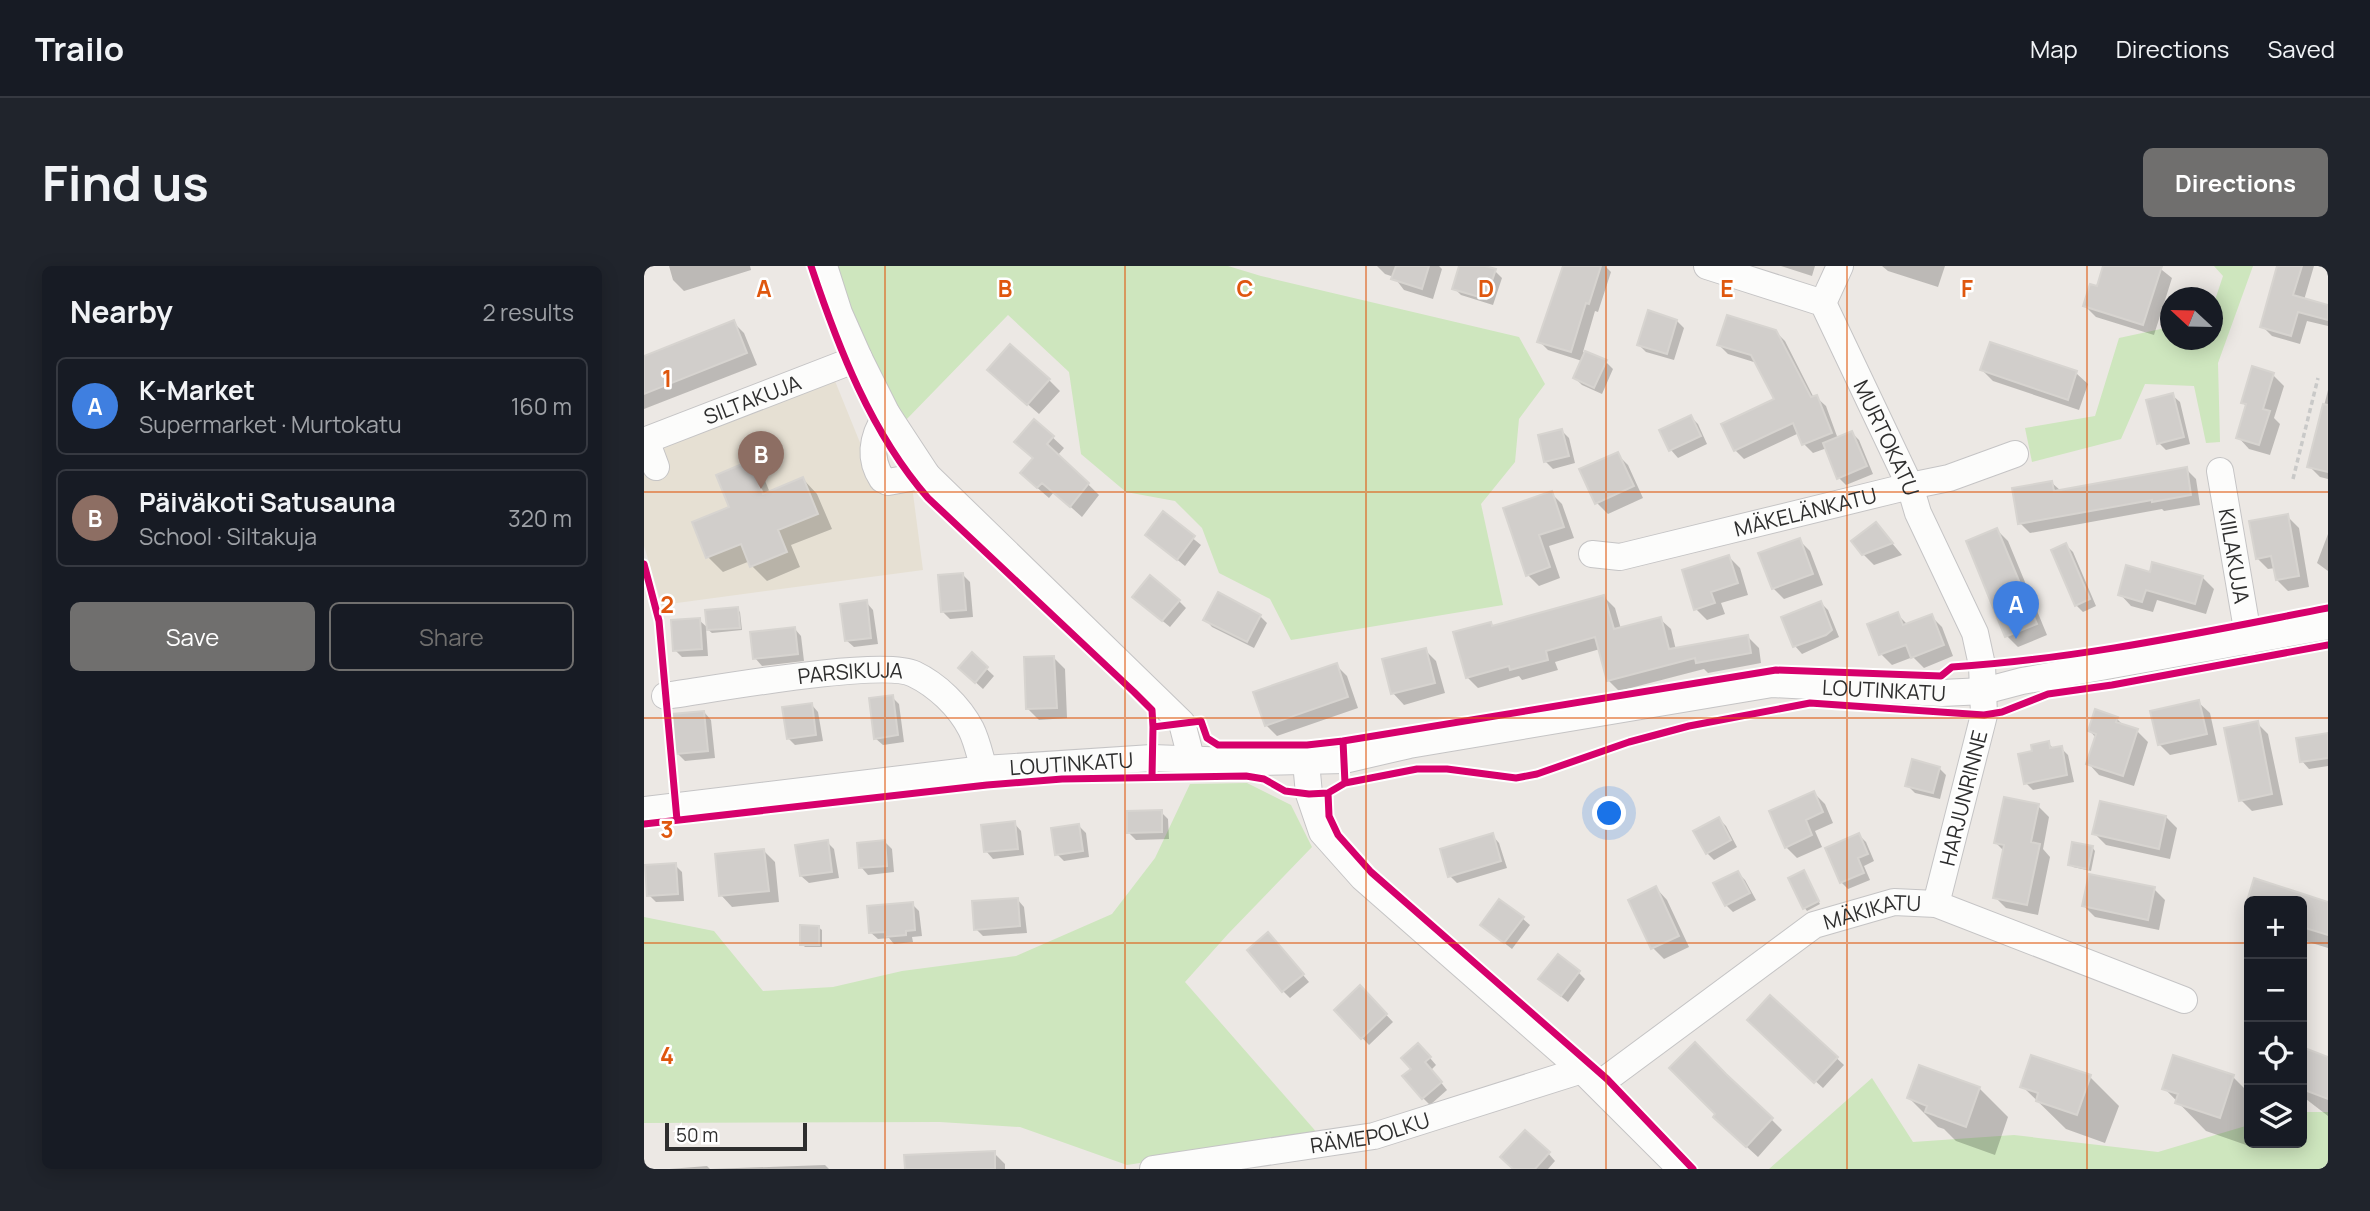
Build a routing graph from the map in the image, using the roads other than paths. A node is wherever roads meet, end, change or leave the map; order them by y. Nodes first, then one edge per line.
1 (824, 266) edge
2 (1707, 266) edge
3 (1840, 266) edge
4 (1823, 303) junction
5 (859, 358) junction
6 (887, 414) junction
7 (645, 440) edge
8 (2015, 454) dead end
9 (656, 467) dead end
10 (2220, 471) dead end
11 (927, 475) junction
12 (1910, 485) junction
13 (1592, 554) dead end
14 (2328, 626) edge
15 (2249, 641) junction
16 (1984, 691) junction
17 (665, 696) dead end
18 (1191, 758) junction
19 (1306, 762) junction
20 (984, 769) junction
21 (644, 810) edge
22 (1936, 904) junction
23 (2183, 1000) dead end
24 (1590, 1077) junction
25 (1153, 1169) edge
26 (1681, 1169) edge

1 - 5 street
2 - 4 street
3 - 4 street
4 - 12 street, MURTOKATU
5 - 6 street
5 - 7 street, SILTAKUJA
6 - 11 street
6 - 11 street
7 - 9 street
8 - 12 street, MÄKELÄNKATU
10 - 15 street, KIILAKUJA
11 - 18 street
12 - 13 street, MÄKELÄNKATU
12 - 16 street, MURTOKATU
14 - 15 street, LOUTINKATU
15 - 16 street, LOUTINKATU
16 - 19 street, LOUTINKATU
16 - 22 street, HARJUNRINNE
17 - 20 street, PARSIKUJA
18 - 19 street, LOUTINKATU
18 - 20 street, LOUTINKATU
19 - 24 street
20 - 21 street, LOUTINKATU
22 - 23 street, MÄKIKATU
22 - 24 street, MÄKIKATU
24 - 25 street, RÄMEPOLKU
24 - 26 street

